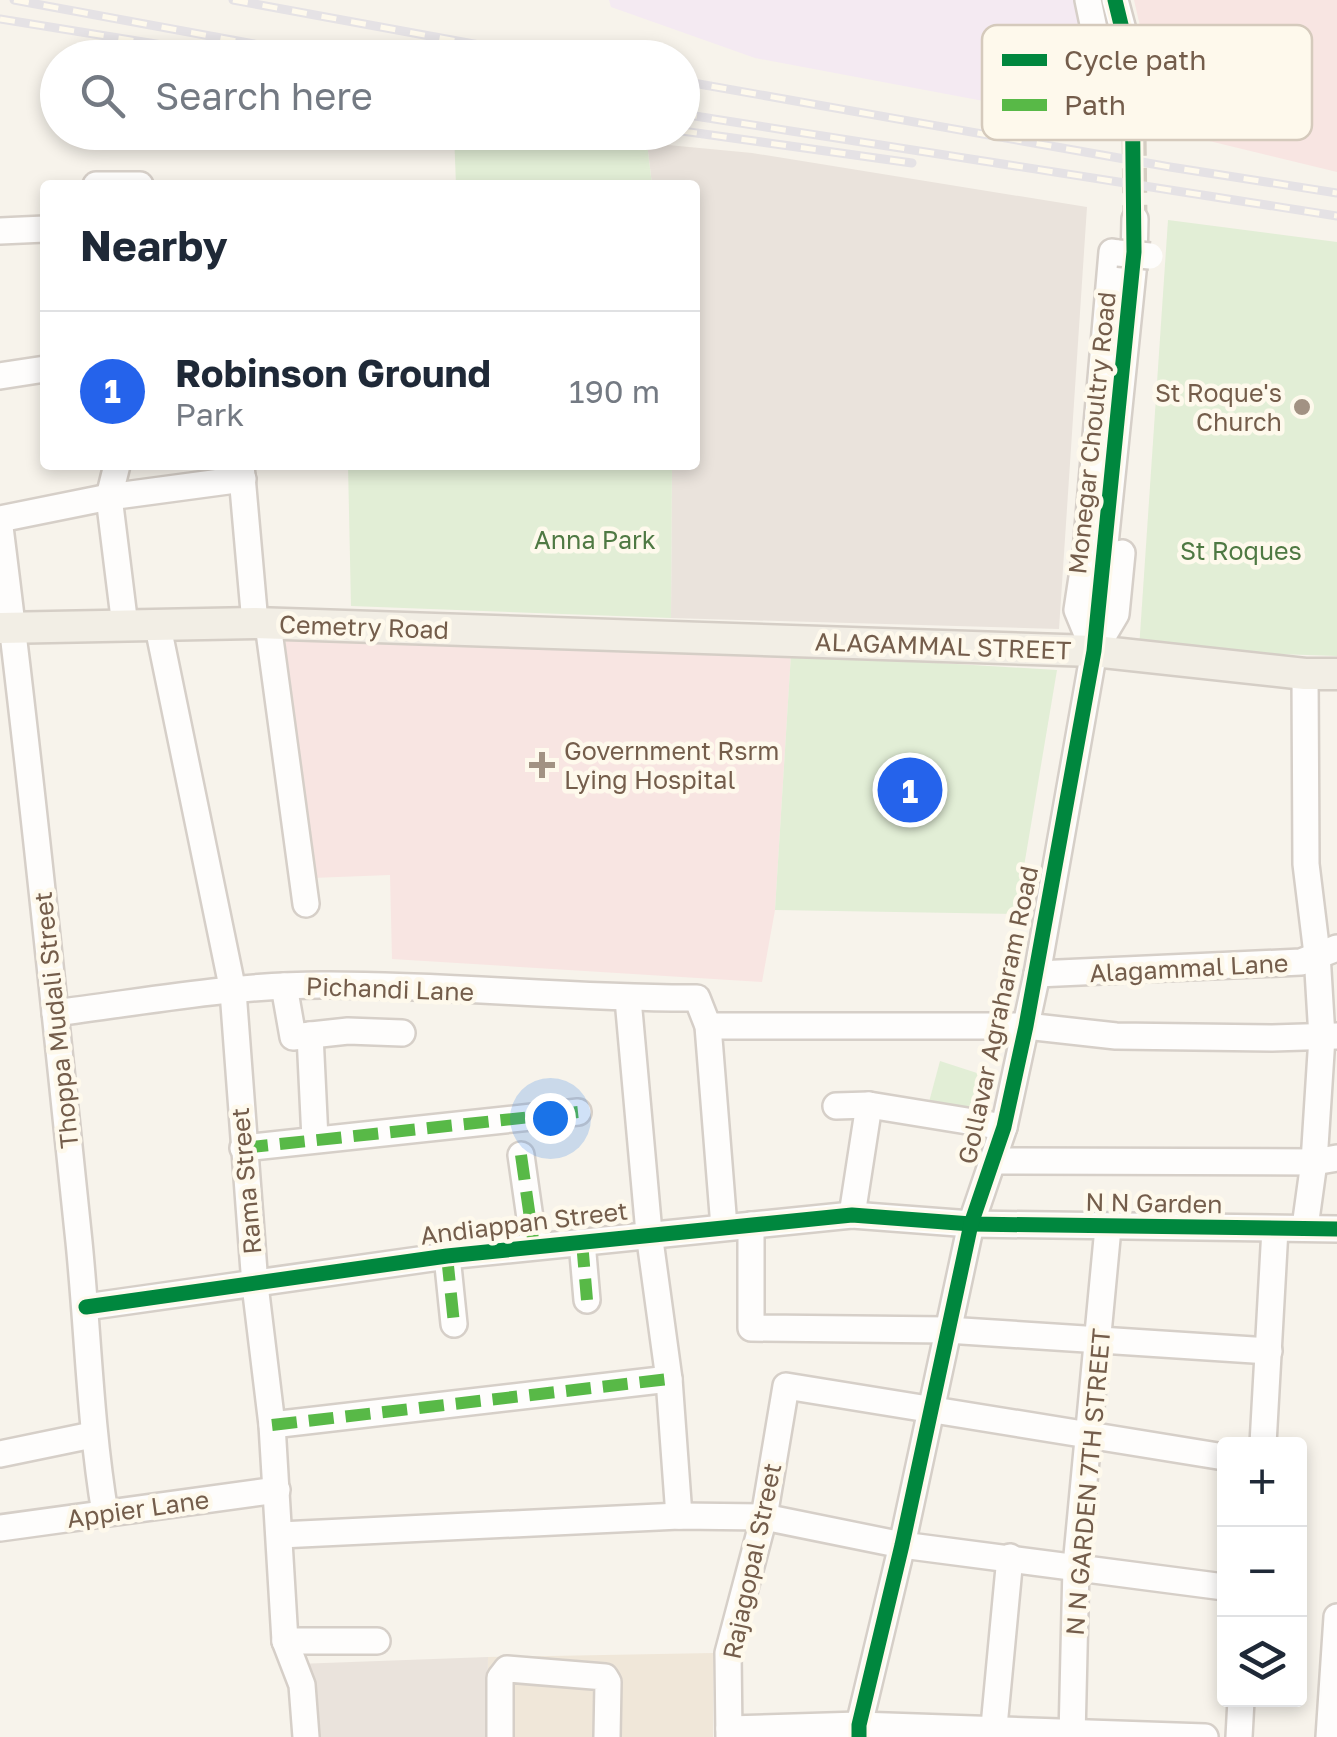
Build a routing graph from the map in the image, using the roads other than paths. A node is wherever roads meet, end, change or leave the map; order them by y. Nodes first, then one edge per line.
1 (1088, 0) edge
2 (1115, 0) edge
3 (1133, 0) edge
4 (1093, 25) edge
5 (1121, 25) edge
6 (1139, 25) edge
7 (1134, 219) tunnel mouth
8 (40, 229) edge
9 (0, 230) edge
10 (40, 369) edge
11 (0, 376) edge
12 (116, 470) edge
13 (242, 472) edge
14 (108, 497) junction
15 (0, 518) edge
16 (0, 528) edge
17 (262, 624) junction
18 (125, 626) junction
19 (6, 627) edge
20 (158, 627) junction
21 (728, 638) joint
22 (1094, 651) junction
23 (1305, 674) junction
24 (1337, 674) edge
25 (306, 904) dead end
26 (1327, 951) edge
27 (1037, 974) junction
28 (284, 986) junction
29 (233, 991) junction
30 (628, 999) junction
31 (54, 1012) junction
32 (708, 1026) junction
33 (1026, 1026) junction
34 (402, 1032) dead end
35 (310, 1035) junction
36 (1329, 1036) edge
37 (869, 1105) junction
38 (836, 1106) dead end
39 (578, 1112) dead end
40 (1004, 1127) junction
41 (315, 1139) junction
42 (243, 1148) junction
43 (521, 1155) dead end
44 (1325, 1160) edge
45 (994, 1161) junction
46 (852, 1214) junction
47 (971, 1224) junction
48 (750, 1225) junction
49 (724, 1226) junction
50 (1108, 1228) junction
51 (1305, 1228) junction
52 (1275, 1229) junction
53 (1337, 1229) edge
54 (649, 1233) junction
55 (582, 1242) junction
56 (534, 1246) junction
57 (447, 1256) junction
58 (255, 1284) junction
59 (587, 1300) dead end
60 (86, 1307) junction
61 (454, 1324) dead end
62 (948, 1330) junction
63 (1100, 1342) junction
64 (1269, 1351) junction
65 (670, 1378) junction
66 (930, 1408) junction
67 (272, 1425) junction
68 (1087, 1434) junction
69 (92, 1435) junction
70 (1263, 1437) edge
71 (0, 1454) edge
72 (1217, 1455) edge
73 (277, 1490) junction
74 (104, 1512) junction
75 (680, 1516) junction
76 (764, 1517) junction
77 (0, 1528) edge
78 (280, 1535) junction
79 (902, 1545) junction
80 (1010, 1557) junction
81 (1076, 1566) junction
82 (1217, 1586) edge
83 (1337, 1617) edge
84 (286, 1641) junction
85 (376, 1641) dead end
86 (1241, 1707) edge
87 (859, 1731) edge
88 (729, 1733) edge
89 (993, 1733) edge
90 (1072, 1734) edge
91 (306, 1737) edge
92 (500, 1737) edge
93 (607, 1737) edge
94 (1206, 1737) edge
95 (1239, 1737) edge
96 (1330, 1737) edge

1 - 4 street, bridge
2 - 5 street
3 - 6 street, bridge
7 - 22 street, Monegar Choultry Road
8 - 9 street
10 - 11 street
12 - 14 street
13 - 14 street
13 - 17 street
14 - 15 street
14 - 18 street
16 - 19 street, Thoppa Mudali Street
17 - 20 main road, Cemetry Road
17 - 21 main road, Cemetry Road
17 - 25 street
18 - 19 main road, Cemetry Road
18 - 20 main road, Cemetry Road
19 - 31 street, Thoppa Mudali Street
20 - 29 street, Rama Street
21 - 22 main road, ALAGAMMAL STREET
22 - 22 street, bridge
22 - 23 main road, ALAGAMMAL STREET
22 - 27 street, Gollavar Agraharam Road
23 - 24 main road, ALAGAMMAL STREET
23 - 26 street
26 - 27 street, Alagammal Lane
26 - 36 street
27 - 33 street, Gollavar Agraharam Road
28 - 29 street, Pichandi Lane
28 - 30 street, Pichandi Lane
28 - 35 street
29 - 31 street, Pichandi Lane
29 - 42 street, Rama Street
30 - 32 street, Pichandi Lane
30 - 54 street
31 - 60 street, Thoppa Mudali Street
32 - 33 street
32 - 49 street
33 - 36 street
33 - 40 street, Gollavar Agraharam Road
34 - 35 street
35 - 41 street
36 - 44 street
37 - 38 street
37 - 40 street
37 - 46 street
39 - 41 street
40 - 45 street, Gollavar Agraharam Road
41 - 42 street
42 - 58 street, Rama Street
43 - 56 street
44 - 45 street
44 - 51 street
45 - 47 street, Gollavar Agraharam Road
46 - 47 street, Andiappan Street
46 - 48 street, Andiappan Street
47 - 50 street, N N Garden
47 - 62 street, Gollavar Agraharam Road
48 - 49 street, Andiappan Street
48 - 62 street
49 - 54 street, Andiappan Street
50 - 52 street, N N Garden
50 - 63 street, N N GARDEN 7TH STREET
51 - 52 street, N N Garden
51 - 53 street, N N Garden
52 - 64 street
54 - 55 street, Andiappan Street
54 - 65 street
55 - 56 street, Andiappan Street
55 - 59 street
56 - 57 street, Andiappan Street
57 - 58 street, Andiappan Street
57 - 61 street
58 - 60 street, Andiappan Street
58 - 67 street, Rama Street
60 - 69 street, Thoppa Mudali Street
62 - 63 street
62 - 66 street, Gollavar Agraharam Road
63 - 64 street
63 - 68 street, N N GARDEN 7TH STREET
64 - 70 street
65 - 67 street
65 - 75 street
66 - 68 street
66 - 76 street, Rajagopal Street
66 - 79 street, Gollavar Agraharam Road
67 - 73 street, Rama Street
68 - 72 street
68 - 81 street, N N GARDEN 7TH STREET
69 - 71 street
69 - 74 street, Thoppa Mudali Street
73 - 74 street, Appier Lane
73 - 78 street, Rama Street
74 - 77 street, Appier Lane
75 - 76 street
75 - 78 street
76 - 79 street
76 - 88 street, Rajagopal Street
78 - 84 street, Rama Street
79 - 80 street
79 - 87 street, Gollavar Agraharam Road
80 - 81 street
80 - 89 street
81 - 82 street
81 - 90 street, N N GARDEN 7TH STREET
83 - 96 street
84 - 85 street
84 - 91 street, Rama Street
86 - 95 street
87 - 88 street
87 - 89 street
89 - 90 street
90 - 94 street
92 - 93 street

